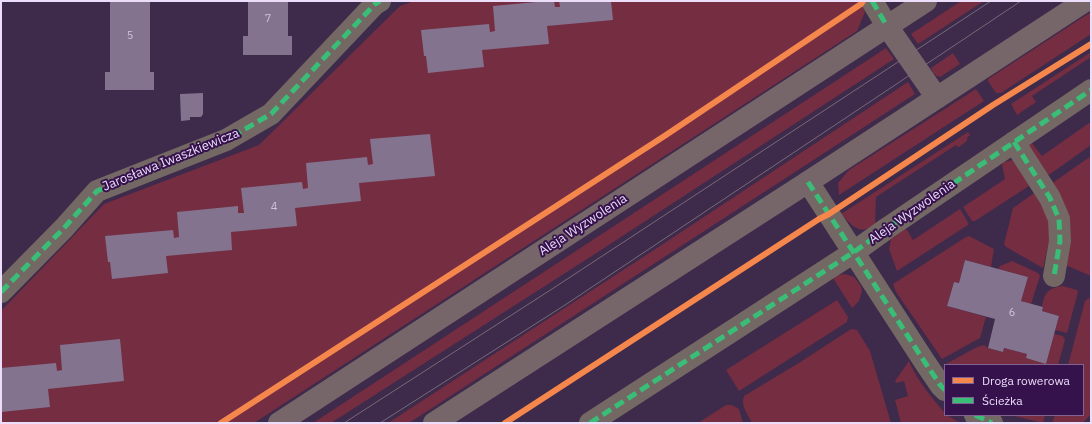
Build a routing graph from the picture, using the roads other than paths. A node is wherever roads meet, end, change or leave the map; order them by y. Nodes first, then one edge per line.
1 (380, 1) edge
2 (872, 1) edge
3 (926, 1) edge
4 (1085, 1) edge
5 (888, 26) junction
6 (1091, 90) edge
7 (938, 98) junction
8 (1014, 142) junction
9 (808, 182) junction
10 (854, 252) junction
11 (1054, 276) dead end
12 (1, 292) edge
13 (944, 389) edge
14 (977, 416) edge
15 (279, 423) edge
16 (434, 423) edge
17 (590, 423) edge
18 (992, 423) edge

1 - 12 street, Jarosława Iwaszkiewicza
2 - 5 street
3 - 5 main road, Aleja Wyzwolenia
4 - 7 main road
5 - 7 main road
5 - 15 main road, Aleja Wyzwolenia
6 - 8 street, Aleja Wyzwolenia
7 - 9 main road
8 - 10 street, Aleja Wyzwolenia
8 - 11 street
9 - 10 street
9 - 16 main road
10 - 13 street
10 - 17 street, Aleja Wyzwolenia
14 - 18 street

